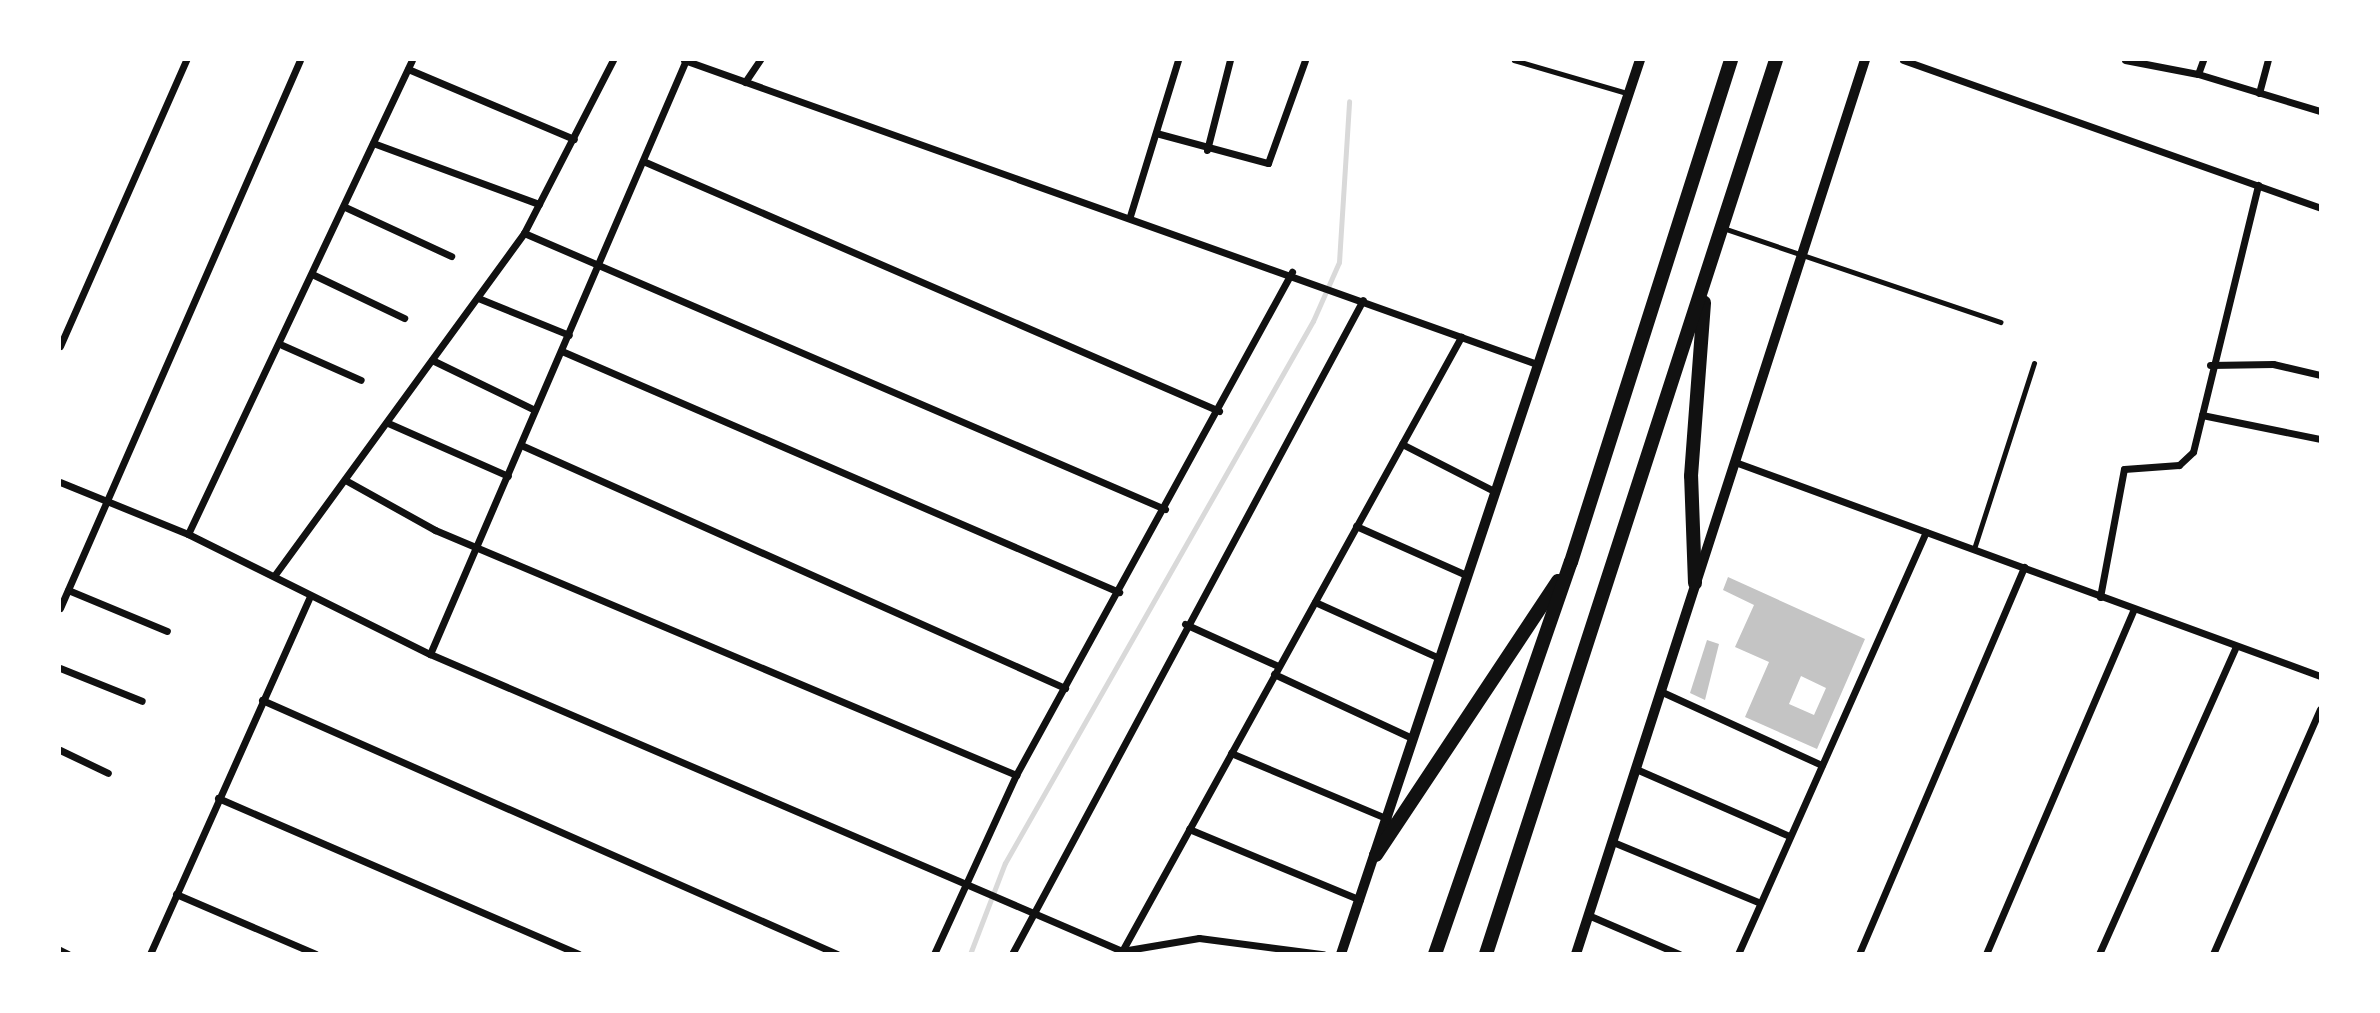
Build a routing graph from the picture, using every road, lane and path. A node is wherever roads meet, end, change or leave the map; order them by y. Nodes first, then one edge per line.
1 (186, 60) edge
2 (300, 60) edge
3 (412, 60) edge
4 (612, 60) edge
5 (685, 60) edge
6 (760, 60) edge
7 (1178, 60) edge
8 (1230, 60) edge
9 (1305, 60) edge
10 (1514, 60) edge
11 (1640, 60) edge
12 (1731, 60) edge
13 (1776, 60) edge
14 (1865, 60) edge
15 (1903, 60) edge
16 (2125, 60) edge
17 (2203, 60) edge
18 (2268, 60) edge
19 (2151, 62) edge
20 (408, 69) junction
21 (2198, 74) junction
22 (745, 82) junction
23 (2259, 93) junction
24 (1628, 94) junction
25 (2320, 111) edge
26 (1156, 133) junction
27 (574, 139) junction
28 (373, 143) junction
29 (1207, 150) junction
30 (643, 161) junction
31 (2258, 185) junction
32 (539, 204) junction
33 (345, 208) junction
34 (2320, 208) edge
35 (1130, 216) junction
36 (1722, 228) junction
37 (524, 233) junction
38 (1803, 253) junction
39 (451, 256) dead end
40 (599, 262) junction
41 (1292, 272) junction
42 (314, 275) junction
43 (1706, 276) junction
44 (478, 298) junction
45 (1363, 300) junction
46 (404, 318) dead end
47 (2001, 322) dead end
48 (569, 335) junction
49 (1461, 337) junction
50 (282, 345) junction
51 (60, 346) edge
52 (564, 352) junction
53 (432, 360) junction
54 (1534, 363) junction
55 (2034, 363) dead end
56 (2210, 365) junction
57 (2320, 375) edge
58 (361, 380) dead end
59 (535, 411) junction
60 (1219, 411) junction
61 (2202, 415) junction
62 (388, 423) junction
63 (2320, 439) edge
64 (1402, 444) junction
65 (522, 445) junction
66 (1735, 463) junction
67 (508, 476) junction
68 (60, 481) edge
69 (346, 481) junction
70 (1494, 491) junction
71 (104, 500) junction
72 (1165, 509) junction
73 (1356, 526) junction
74 (1926, 532) junction
75 (188, 534) junction
76 (480, 548) junction
77 (1973, 549) junction
78 (1571, 562) junction
79 (2024, 568) junction
80 (1466, 575) junction
81 (274, 576) junction
82 (1695, 583) junction
83 (68, 590) junction
84 (1119, 592) junction
85 (310, 596) junction
86 (2100, 597) junction
87 (1315, 602) junction
88 (60, 608) edge
89 (2134, 609) junction
90 (1185, 624) junction
91 (167, 631) dead end
92 (2236, 647) junction
93 (430, 654) junction
94 (1437, 657) junction
95 (60, 668) edge
96 (1276, 670) junction
97 (2320, 676) edge
98 (1065, 688) junction
99 (1660, 691) junction
100 (262, 700) junction
101 (142, 701) dead end
102 (2320, 709) edge
103 (1412, 738) junction
104 (60, 750) edge
105 (1231, 753) junction
106 (1822, 765) junction
107 (1636, 769) junction
108 (108, 773) dead end
109 (1016, 775) junction
110 (218, 798) junction
111 (1388, 819) junction
112 (1189, 829) junction
113 (1789, 836) junction
114 (1613, 842) junction
115 (1376, 855) junction
116 (963, 881) junction
117 (176, 894) junction
118 (1360, 900) junction
119 (1760, 902) junction
120 (1031, 909) junction
121 (1588, 915) junction
122 (60, 950) edge
123 (1122, 953) edge
124 (68, 954) edge
125 (150, 954) edge
126 (316, 954) edge
127 (579, 954) edge
128 (837, 954) edge
129 (934, 954) edge
130 (1012, 954) edge
131 (1323, 954) edge
132 (1340, 954) edge
133 (1435, 954) edge
134 (1486, 954) edge
135 (1576, 954) edge
136 (1679, 954) edge
137 (1738, 954) edge
138 (1859, 954) edge
139 (1986, 954) edge
140 (2099, 954) edge
141 (2213, 954) edge

1 - 51 street
2 - 71 street
3 - 20 street
4 - 27 street
5 - 22 street
5 - 30 street
6 - 22 street
7 - 26 street
8 - 29 street
9 - 29 street
10 - 24 lane
11 - 24 street
12 - 78 highway
13 - 36 highway
14 - 38 street
15 - 31 street
16 - 19 street
17 - 21 street
18 - 23 street
19 - 21 street
20 - 27 street
20 - 28 street
21 - 23 street
22 - 35 street
23 - 25 street
24 - 54 street
26 - 29 street
26 - 35 street
27 - 32 street
28 - 32 street
28 - 33 street
30 - 40 street
30 - 60 street
31 - 34 street
31 - 56 street
32 - 37 street
33 - 39 street
33 - 42 street
35 - 41 street
36 - 38 lane
36 - 43 highway
37 - 40 street
37 - 44 street
38 - 47 lane
38 - 66 street
40 - 48 street
40 - 72 street
41 - 45 street
41 - 60 street
42 - 46 street
42 - 50 street
43 - 82 highway
43 - 134 highway
44 - 48 street
44 - 53 street
45 - 49 street
45 - 90 street
48 - 52 street
49 - 54 street
49 - 64 street
50 - 58 street
50 - 75 street
52 - 59 street
52 - 84 street
53 - 59 street
53 - 62 street
54 - 70 street
55 - 77 lane
56 - 57 street
56 - 61 street
59 - 65 street
60 - 72 street
61 - 63 street
61 - 86 street
62 - 67 street
62 - 69 street
64 - 70 street
64 - 73 street
65 - 67 street
65 - 98 street
66 - 74 street
66 - 82 street
67 - 76 street
68 - 71 street
69 - 76 street
69 - 81 street
70 - 80 street
71 - 75 street
71 - 83 street
72 - 84 street
73 - 80 street
73 - 87 street
74 - 77 street
74 - 106 street
75 - 81 street
76 - 93 street
76 - 109 street
77 - 79 street
78 - 115 highway
78 - 133 highway
79 - 86 street
79 - 138 street
80 - 94 street
81 - 85 street
82 - 99 street
83 - 88 street
83 - 91 street
84 - 98 street
85 - 93 street
85 - 100 street
86 - 89 street
87 - 94 street
87 - 96 street
89 - 92 street
89 - 139 street
90 - 96 street
90 - 120 street
92 - 97 street
92 - 140 street
93 - 116 street
94 - 103 street
95 - 101 street
96 - 103 street
96 - 105 street
98 - 109 street
99 - 106 street
99 - 107 street
100 - 110 street
100 - 128 street
102 - 141 street
103 - 111 street
104 - 108 street
105 - 111 street
105 - 112 street
106 - 113 street
107 - 113 street
107 - 114 street
109 - 116 street
110 - 117 street
110 - 127 street
111 - 115 street
112 - 118 street
112 - 123 street
113 - 119 street
114 - 119 street
114 - 121 street
115 - 118 street
116 - 120 street
116 - 129 street
117 - 125 street
117 - 126 street
118 - 132 street
119 - 137 street
120 - 123 street
120 - 130 street
121 - 135 street
121 - 136 street
122 - 124 street
123 - 131 street

